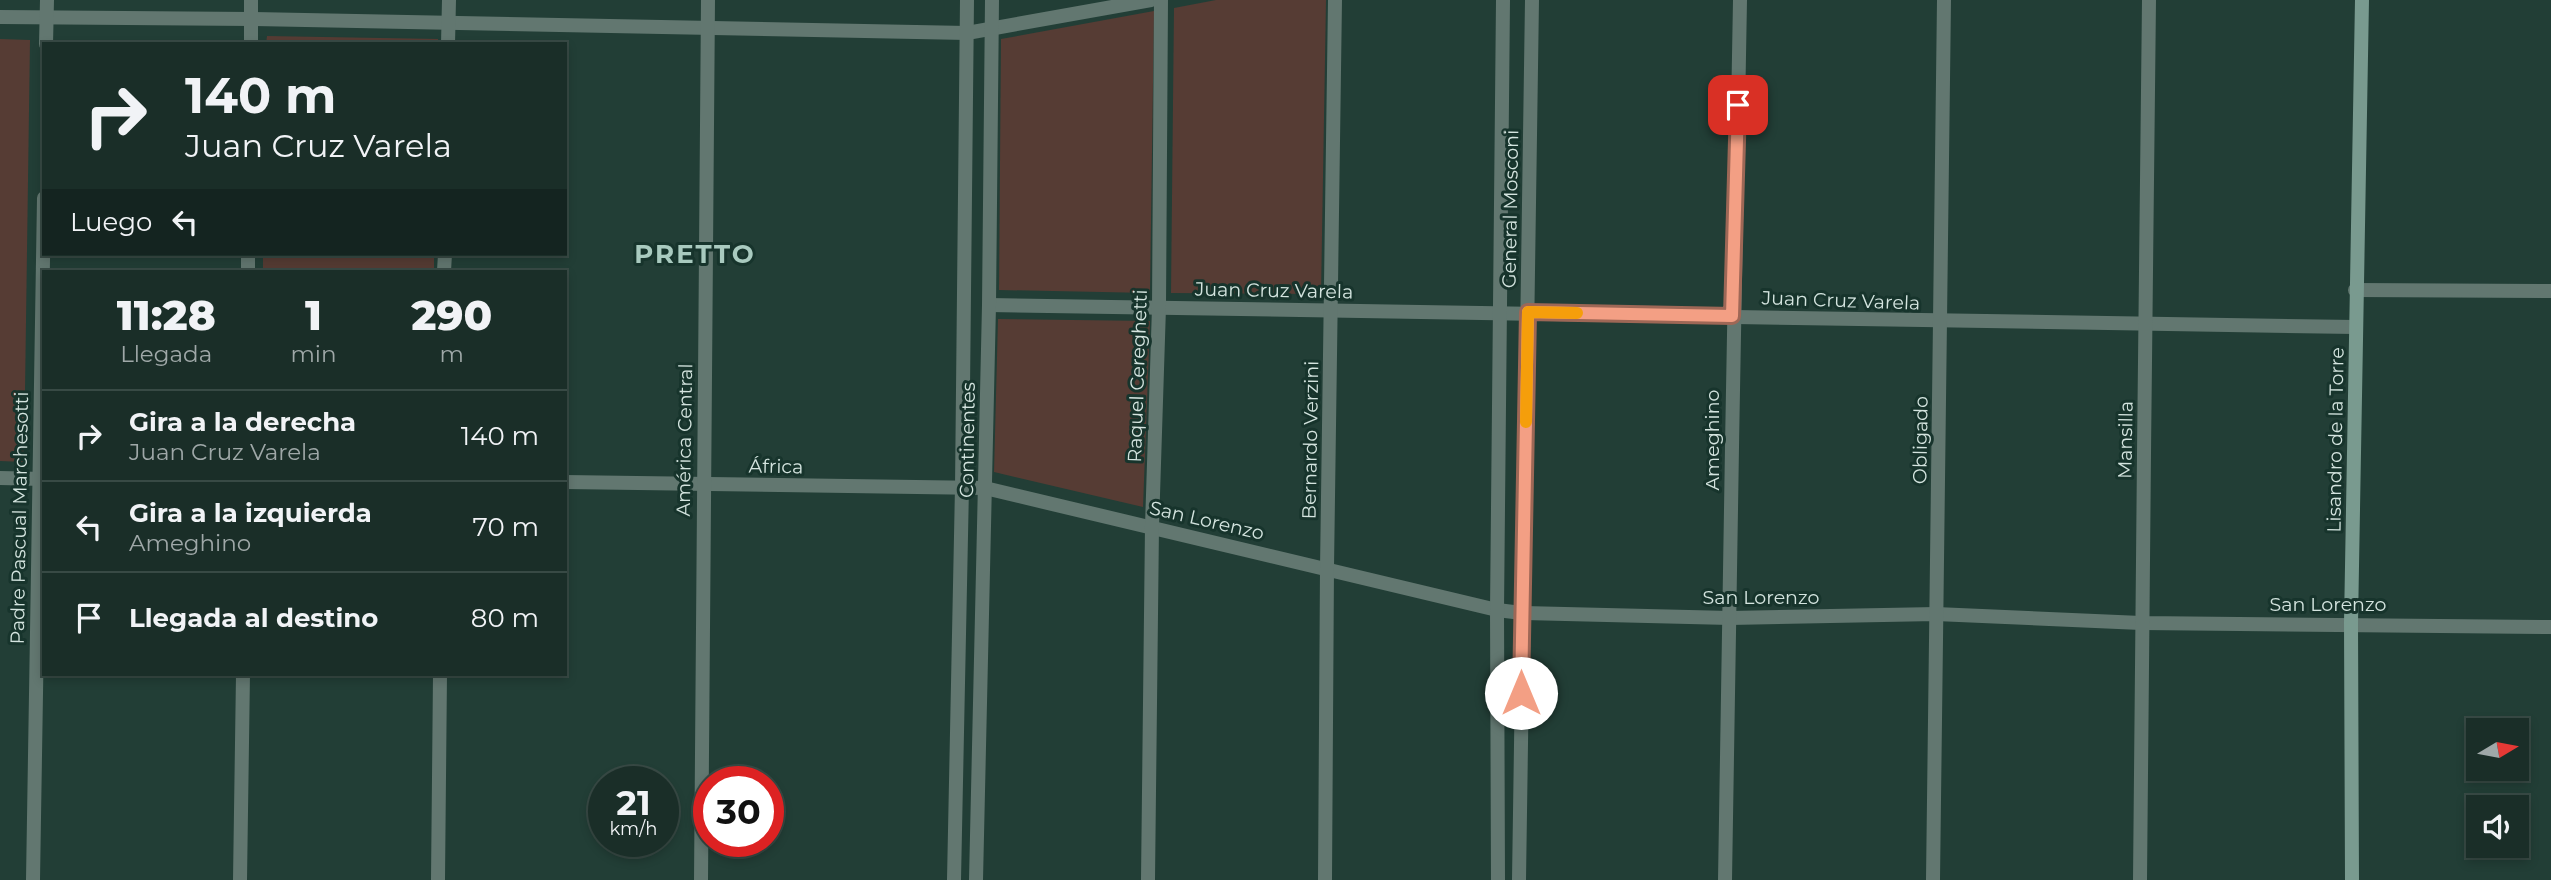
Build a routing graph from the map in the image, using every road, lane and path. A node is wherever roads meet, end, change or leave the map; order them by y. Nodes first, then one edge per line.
1 (47, 0) edge
2 (251, 0) edge
3 (449, 0) edge
4 (708, 0) edge
5 (967, 0) edge
6 (992, 0) edge
7 (1151, 0) edge
8 (1161, 0) edge
9 (1335, 0) edge
10 (1503, 0) edge
11 (1532, 0) edge
12 (1740, 0) edge
13 (1944, 0) edge
14 (2149, 0) edge
15 (2362, 0) edge
16 (0, 17) edge
17 (47, 17) junction
18 (251, 19) junction
19 (448, 24) junction
20 (707, 28) junction
21 (992, 28) junction
22 (967, 33) junction
23 (46, 42) edge
24 (251, 42) edge
25 (448, 42) edge
26 (2355, 290) junction
27 (2551, 291) edge
28 (989, 305) junction
29 (1160, 307) junction
30 (1331, 310) junction
31 (1500, 312) junction
32 (1528, 312) junction
33 (1732, 316) junction
34 (1941, 322) junction
35 (2147, 323) junction
36 (2356, 327) junction
37 (42, 385) edge
38 (0, 478) edge
39 (41, 479) edge
40 (567, 482) edge
41 (702, 484) junction
42 (962, 487) junction
43 (985, 488) junction
44 (1152, 526) junction
45 (1327, 568) junction
46 (1497, 610) junction
47 (1522, 613) junction
48 (1936, 614) junction
49 (1730, 618) junction
50 (2141, 623) junction
51 (2351, 623) junction
52 (2551, 627) edge
53 (243, 676) edge
54 (440, 676) edge
55 (33, 880) edge
56 (240, 880) edge
57 (438, 880) edge
58 (701, 880) edge
59 (954, 880) edge
60 (976, 880) edge
61 (1148, 880) edge
62 (1325, 880) edge
63 (1497, 880) edge
64 (1519, 880) edge
65 (1725, 880) edge
66 (1933, 880) edge
67 (2140, 880) edge
68 (2352, 880) edge

1 - 17 street
2 - 18 street
3 - 19 street
4 - 20 street, América Central
5 - 22 street, Continentes
6 - 21 street, Continentes
7 - 21 street
8 - 29 street, Raquel Cereghetti
9 - 30 street, Bernardo Verzini
10 - 31 street, General Mosconi
11 - 32 street, General Mosconi
12 - 33 street, Ameghino
13 - 34 street, Obligado
14 - 35 street, Mansilla
15 - 26 main road, Lisandro de la Torre
16 - 17 street
17 - 18 street
17 - 23 street
18 - 19 street
18 - 24 street
19 - 20 street
19 - 25 street
20 - 22 street
20 - 41 street, América Central
21 - 22 street
21 - 28 street, Continentes
22 - 42 street, Continentes
26 - 27 street
26 - 36 main road, Lisandro de la Torre
28 - 29 street, Juan Cruz Varela
28 - 43 street, Continentes
29 - 30 street, Juan Cruz Varela
29 - 44 street, Raquel Cereghetti
30 - 31 street, Juan Cruz Varela
30 - 45 street, Bernardo Verzini
31 - 32 street, Juan Cruz Varela
31 - 46 street, General Mosconi
32 - 33 street, Juan Cruz Varela
32 - 47 street, General Mosconi
33 - 34 street, Juan Cruz Varela
33 - 49 street, Ameghino
34 - 35 street, Juan Cruz Varela
34 - 48 street, Obligado
35 - 36 street, Juan Cruz Varela
35 - 50 street, Mansilla
36 - 51 main road, Lisandro de la Torre
37 - 39 street, Padre Pascual Marchesotti
38 - 39 street
39 - 55 street, Padre Pascual Marchesotti
40 - 41 street, África
41 - 42 street, África
41 - 58 street, América Central
42 - 43 street, África
42 - 59 street, Continentes
43 - 44 street, San Lorenzo
43 - 60 street, Continentes
44 - 45 street, San Lorenzo
44 - 61 street, Raquel Cereghetti
45 - 46 street, San Lorenzo
45 - 62 street, Bernardo Verzini
46 - 47 street, San Lorenzo
46 - 63 street, General Mosconi
47 - 49 street, San Lorenzo
47 - 64 street, General Mosconi
48 - 49 street, San Lorenzo
48 - 50 street, San Lorenzo
48 - 66 street, Obligado
49 - 65 street, Ameghino
50 - 51 street, San Lorenzo
50 - 67 street, Mansilla
51 - 52 street, San Lorenzo
51 - 68 main road, Lisandro de la Torre
53 - 56 street
54 - 57 street

